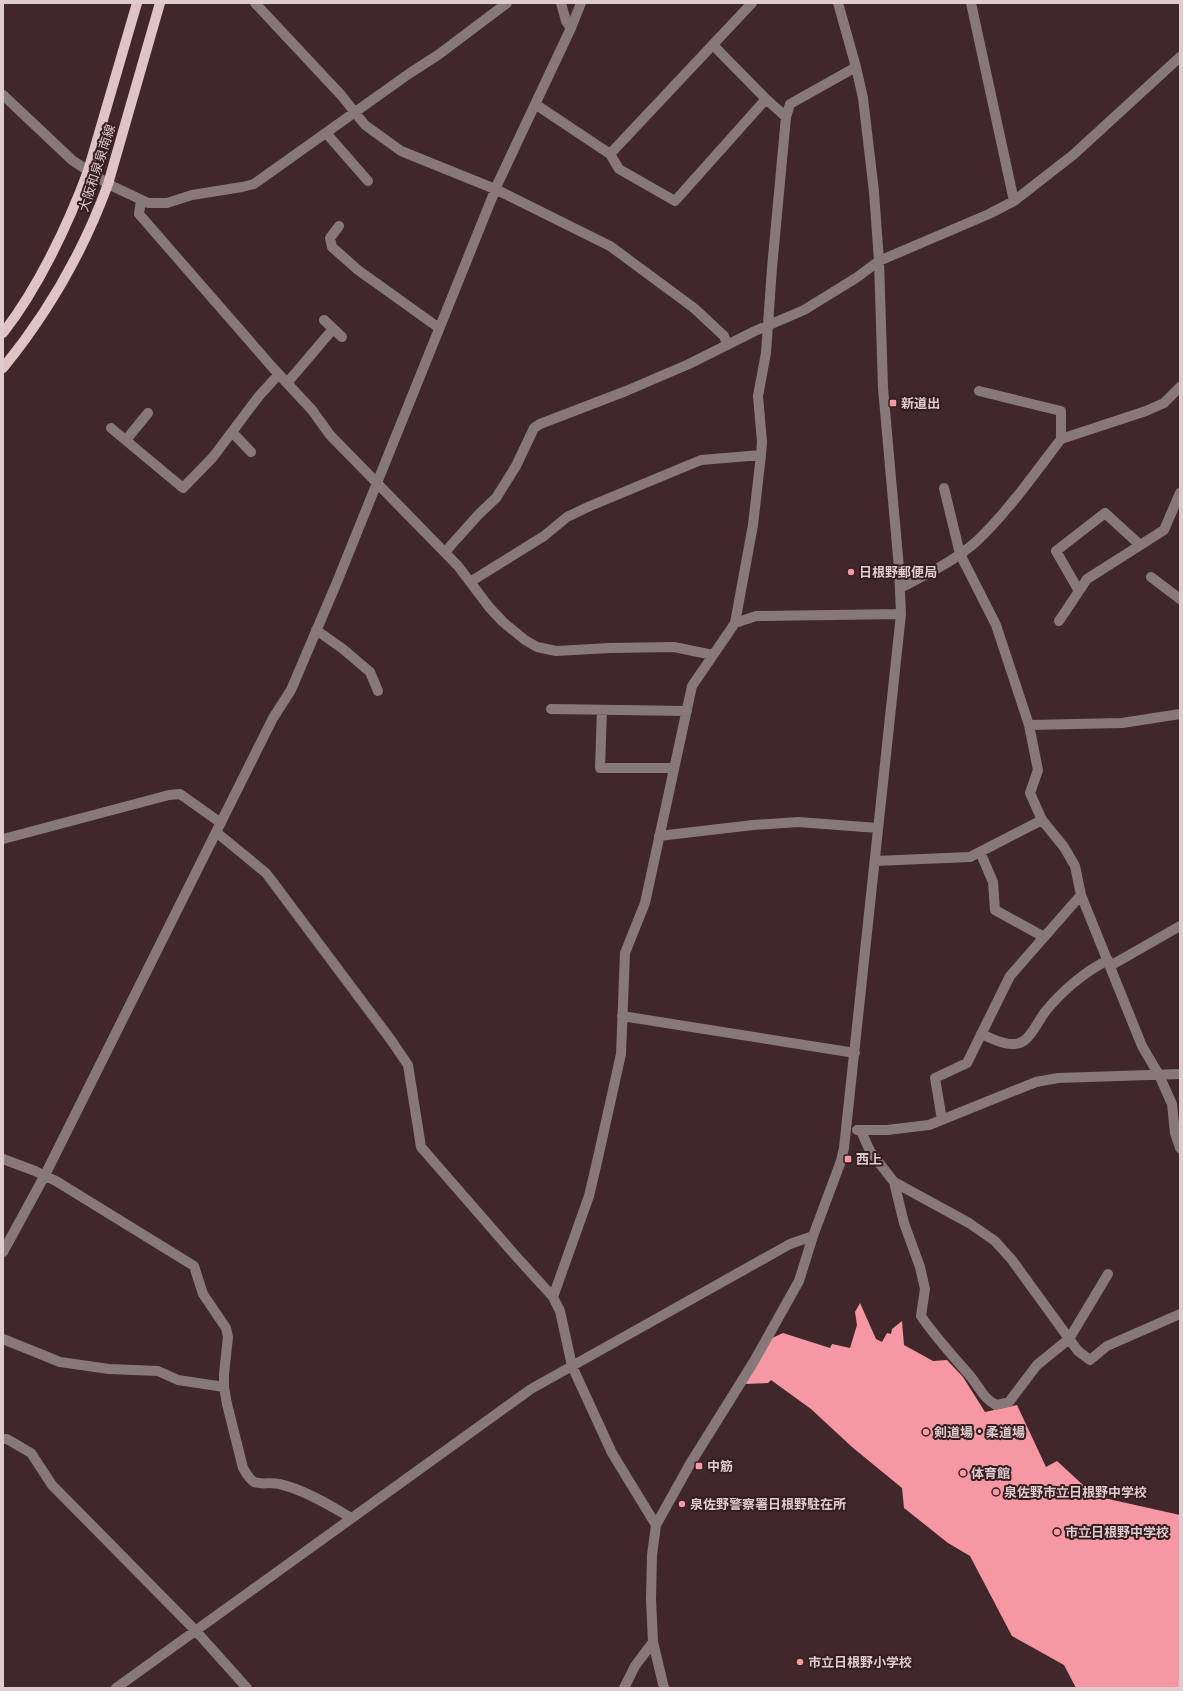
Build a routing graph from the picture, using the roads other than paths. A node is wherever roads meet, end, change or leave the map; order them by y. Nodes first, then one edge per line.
1 (137, 3) edge
2 (160, 3) edge
3 (255, 3) edge
4 (507, 3) edge
5 (561, 3) edge
6 (581, 3) edge
7 (752, 3) edge
8 (838, 3) edge
9 (971, 3) edge
10 (571, 28) junction
11 (713, 45) junction
12 (1180, 57) edge
13 (856, 67) junction
14 (3, 95) edge
15 (766, 99) junction
16 (535, 104) junction
17 (354, 113) junction
18 (786, 117) junction
19 (326, 132) junction
20 (610, 154) junction
21 (88, 171) junction
22 (368, 181) dead end
23 (108, 184) junction
24 (495, 189) junction
25 (141, 200) junction
26 (1014, 201) junction
27 (339, 226) dead end
28 (879, 261) junction
29 (324, 320) dead end
30 (768, 325) junction
31 (439, 328) junction
32 (333, 329) junction
33 (3, 333) edge
34 (342, 337) dead end
35 (727, 344) junction
36 (3, 368) edge
37 (279, 374) junction
38 (287, 383) junction
39 (1180, 387) edge
40 (979, 391) dead end
41 (148, 413) dead end
42 (111, 428) dead end
43 (232, 432) junction
44 (1062, 439) junction
45 (126, 440) junction
46 (251, 452) dead end
47 (760, 456) junction
48 (376, 483) junction
49 (944, 488) dead end
50 (1180, 493) edge
51 (1140, 545) junction
52 (445, 552) junction
53 (960, 554) junction
54 (1151, 577) dead end
55 (470, 582) junction
56 (900, 588) junction
57 (1079, 590) junction
58 (1180, 599) edge
59 (901, 614) junction
60 (1060, 621) dead end
61 (735, 623) junction
62 (316, 630) junction
63 (713, 654) junction
64 (378, 691) dead end
65 (551, 709) dead end
66 (602, 710) junction
67 (687, 711) junction
68 (1180, 714) edge
69 (1029, 725) junction
70 (674, 768) junction
71 (1042, 820) junction
72 (219, 828) junction
73 (878, 828) junction
74 (659, 836) junction
75 (3, 839) edge
76 (980, 852) junction
77 (875, 861) junction
78 (1081, 895) junction
79 (1180, 926) edge
80 (1044, 937) junction
81 (1109, 963) junction
82 (622, 1016) junction
83 (981, 1034) junction
84 (855, 1053) junction
85 (1180, 1074) edge
86 (1159, 1075) junction
87 (1176, 1107) edge
88 (942, 1120) junction
89 (847, 1127) junction
90 (861, 1131) junction
91 (1180, 1148) edge
92 (3, 1159) edge
93 (45, 1175) junction
94 (894, 1182) junction
95 (813, 1236) junction
96 (3, 1252) edge
97 (1108, 1274) dead end
98 (553, 1297) junction
99 (1180, 1314) edge
100 (1069, 1338) junction
101 (3, 1340) edge
102 (572, 1366) junction
103 (224, 1388) junction
104 (3, 1439) edge
105 (351, 1518) junction
106 (656, 1525) junction
107 (195, 1630) junction
108 (653, 1642) junction
109 (116, 1688) edge
110 (247, 1688) edge
111 (624, 1688) edge
112 (664, 1688) edge

1 - 21 main road, 大阪和泉泉南線
2 - 23 main road, 大阪和泉泉南線
3 - 17 street
4 - 17 street
5 - 10 street
6 - 10 street
7 - 11 street
8 - 13 street
9 - 26 street
10 - 16 street
11 - 15 street
11 - 20 street
12 - 26 street
13 - 18 street
13 - 28 street
14 - 21 street
15 - 18 street
15 - 20 street
16 - 20 street
16 - 24 street
17 - 19 street
17 - 24 street
18 - 30 street
19 - 22 street
19 - 25 street
21 - 23 street
21 - 33 main road, 大阪和泉泉南線
23 - 25 street
23 - 36 main road, 大阪和泉泉南線
24 - 31 street
24 - 35 street
25 - 37 street
26 - 28 street
27 - 31 street
28 - 30 street
28 - 56 street
29 - 32 street
30 - 35 street
30 - 47 street
31 - 48 street
32 - 34 street
32 - 38 street
35 - 52 street
37 - 38 street
37 - 43 street
38 - 48 street
39 - 44 street
40 - 44 street
41 - 45 street
42 - 45 street
43 - 45 street
43 - 46 street
44 - 53 street
47 - 55 street
47 - 61 street
48 - 52 street
48 - 62 street
49 - 53 street
50 - 51 street
51 - 57 street
51 - 57 street
52 - 55 street
53 - 56 street
53 - 69 street
54 - 58 street
55 - 63 street
56 - 59 street
57 - 60 street
59 - 61 street
59 - 73 street
61 - 63 street
62 - 64 street
62 - 72 street
63 - 67 street
65 - 66 street
66 - 67 street
66 - 70 street
67 - 70 street
68 - 69 street
69 - 71 street
70 - 74 street
71 - 76 street
71 - 78 street
72 - 75 street
72 - 93 street
72 - 98 street
73 - 74 street
73 - 77 street
74 - 82 street
76 - 77 street
76 - 80 street
77 - 84 street
78 - 80 street
78 - 81 street
79 - 81 street
80 - 83 street
81 - 83 street
81 - 86 street
82 - 84 street
82 - 98 street
83 - 88 street
84 - 89 street
85 - 86 street
86 - 87 street
86 - 88 street
87 - 91 street
88 - 90 street
89 - 90 street
89 - 95 street
90 - 94 street
92 - 93 street
93 - 96 street
93 - 103 street
94 - 100 street
94 - 100 street
95 - 102 street
95 - 106 street
97 - 100 street
98 - 102 street
99 - 100 street
101 - 103 street
102 - 105 street
102 - 106 street
103 - 105 street
104 - 107 street
105 - 107 street
106 - 108 street
107 - 109 street
107 - 110 street
108 - 111 street
108 - 112 street

